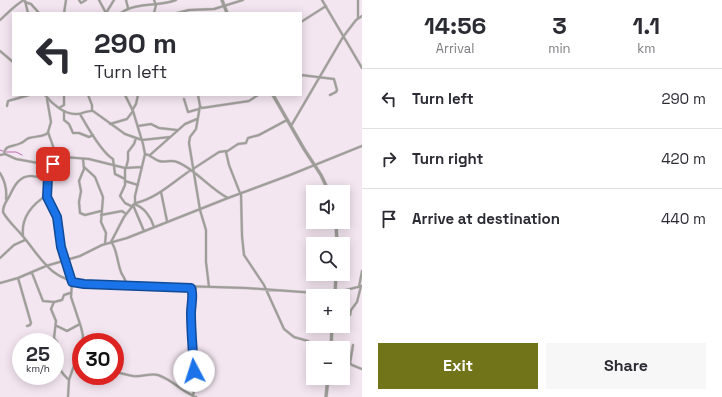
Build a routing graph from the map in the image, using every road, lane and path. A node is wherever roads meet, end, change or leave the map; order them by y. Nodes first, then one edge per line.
1 (66, 0) edge
2 (79, 0) edge
3 (86, 0) edge
4 (99, 0) edge
5 (114, 0) edge
6 (126, 0) edge
7 (154, 0) edge
8 (176, 0) edge
9 (222, 0) edge
10 (243, 0) edge
11 (322, 0) edge
12 (358, 0) edge
13 (24, 1) edge
14 (156, 5) junction
15 (224, 6) junction
16 (326, 6) junction
17 (128, 8) junction
18 (28, 12) edge
19 (38, 12) edge
20 (64, 12) edge
21 (105, 12) edge
22 (107, 12) edge
23 (122, 12) edge
24 (154, 12) edge
25 (181, 12) edge
26 (227, 12) edge
27 (362, 16) edge
28 (358, 18) junction
29 (0, 20) edge
30 (302, 21) edge
31 (343, 37) junction
32 (0, 51) edge
33 (12, 61) edge
34 (362, 68) edge
35 (302, 75) edge
36 (319, 78) junction
37 (330, 95) dead end
38 (24, 96) edge
39 (64, 96) edge
40 (88, 96) edge
41 (126, 96) edge
42 (138, 96) edge
43 (198, 96) edge
44 (256, 96) edge
45 (274, 96) edge
46 (47, 98) joint
47 (184, 99) dead end
48 (7, 106) dead end
49 (199, 107) junction
50 (59, 108) junction
51 (133, 110) junction
52 (64, 111) junction
53 (92, 111) junction
54 (80, 114) junction
55 (197, 119) junction
56 (287, 120) junction
57 (110, 124) junction
58 (138, 126) junction
59 (291, 126) junction
60 (178, 130) junction
61 (48, 132) junction
62 (94, 135) junction
63 (170, 137) junction
64 (136, 138) junction
65 (142, 140) junction
66 (362, 146) edge
67 (227, 151) junction
68 (4, 154) junction
69 (145, 154) junction
70 (0, 155) edge
71 (150, 155) junction
72 (54, 157) junction
73 (83, 159) junction
74 (113, 165) junction
75 (315, 165) junction
76 (84, 167) junction
77 (142, 167) junction
78 (125, 168) junction
79 (192, 170) junction
80 (194, 172) junction
81 (0, 173) edge
82 (48, 177) junction
83 (125, 180) junction
84 (138, 185) junction
85 (325, 185) edge
86 (161, 192) junction
87 (241, 193) junction
88 (47, 195) junction
89 (228, 198) junction
90 (6, 200) junction
91 (133, 204) junction
92 (200, 210) junction
93 (101, 211) junction
94 (0, 212) edge
95 (126, 214) junction
96 (5, 215) junction
97 (101, 215) junction
98 (167, 221) junction
99 (154, 227) junction
100 (144, 231) junction
101 (23, 236) junction
102 (26, 240) junction
103 (112, 243) junction
104 (105, 244) junction
105 (0, 258) edge
106 (65, 261) junction
107 (46, 266) junction
108 (362, 271) edge
109 (32, 273) junction
110 (18, 278) junction
111 (0, 282) edge
112 (72, 282) junction
113 (126, 284) junction
114 (361, 286) edge
115 (190, 287) junction
116 (197, 287) junction
117 (209, 287) junction
118 (266, 288) junction
119 (350, 289) edge
120 (193, 292) junction
121 (306, 292) edge
122 (70, 293) junction
123 (54, 302) junction
124 (350, 315) dead end
125 (80, 324) junction
126 (27, 326) dead end
127 (56, 326) junction
128 (83, 333) edge
129 (308, 341) edge
130 (354, 345) dead end
131 (362, 368) edge
132 (72, 374) edge
133 (124, 374) edge
134 (70, 380) junction
135 (327, 385) edge
136 (68, 397) edge
137 (194, 397) edge
138 (326, 397) edge

1 - 20 street
2 - 3 street
4 - 21 street
5 - 22 street
6 - 17 street
7 - 14 street
8 - 14 street
9 - 15 street
10 - 15 street
11 - 16 street
12 - 28 street
13 - 18 street
13 - 19 street
13 - 29 street
14 - 17 street
14 - 24 street
15 - 25 street
15 - 26 street
16 - 30 street
16 - 31 street
17 - 23 street
27 - 28 street
28 - 31 street
31 - 34 street
31 - 36 street
32 - 33 street
35 - 36 street
36 - 37 street
36 - 59 street
38 - 48 street
39 - 50 street
40 - 53 street
41 - 51 street
42 - 51 street
43 - 49 street
44 - 49 street
45 - 56 street
46 - 50 street
46 - 61 street
47 - 49 street
49 - 55 street
50 - 52 street
51 - 57 street
51 - 58 street
52 - 54 street
52 - 62 street
53 - 54 street
53 - 57 street
54 - 62 street
55 - 60 street
55 - 79 street
56 - 59 street
56 - 67 street
57 - 64 street
58 - 60 street
58 - 65 street
59 - 75 street
60 - 63 street
61 - 68 street
61 - 72 street
62 - 74 street
63 - 65 street
63 - 71 street
64 - 65 street
64 - 78 street
65 - 69 street
66 - 75 street
67 - 79 street
67 - 87 street
68 - 70 street
68 - 72 street
69 - 71 street
69 - 77 street
71 - 79 street
72 - 73 street
72 - 82 street
73 - 74 street
73 - 76 street
74 - 78 street
74 - 83 street
75 - 85 street
75 - 87 street
76 - 93 street
76 - 93 street
77 - 78 street
77 - 84 street
78 - 83 street
79 - 80 street
79 - 86 street
80 - 89 street
80 - 92 street
81 - 90 street
82 - 88 street
82 - 90 street
83 - 84 street
83 - 91 street
84 - 91 street
86 - 91 street
86 - 98 street
87 - 89 street
87 - 118 street
88 - 101 street
88 - 106 street
89 - 92 street
90 - 96 street
91 - 95 street
91 - 99 street
91 - 100 street
92 - 98 street
92 - 117 street
93 - 97 street
94 - 96 street
95 - 97 street
95 - 103 street
96 - 101 street
97 - 104 street
98 - 99 street
99 - 100 street
100 - 103 street
101 - 102 street
102 - 105 street
102 - 107 street
103 - 104 street
103 - 113 street
104 - 106 street
106 - 107 street
106 - 112 street
107 - 109 street
107 - 112 street
108 - 114 street
109 - 110 street
109 - 123 street
110 - 111 street
110 - 126 street
112 - 113 street
112 - 122 street
113 - 115 street
114 - 119 street
114 - 124 street
115 - 116 street
115 - 120 street
116 - 117 street
116 - 120 street
117 - 118 street
118 - 121 street
118 - 129 street
120 - 137 street
122 - 123 street
122 - 125 street
123 - 127 street
125 - 127 street
125 - 128 street
127 - 134 street
130 - 131 street
132 - 134 street
133 - 137 street
134 - 136 street
135 - 138 street

